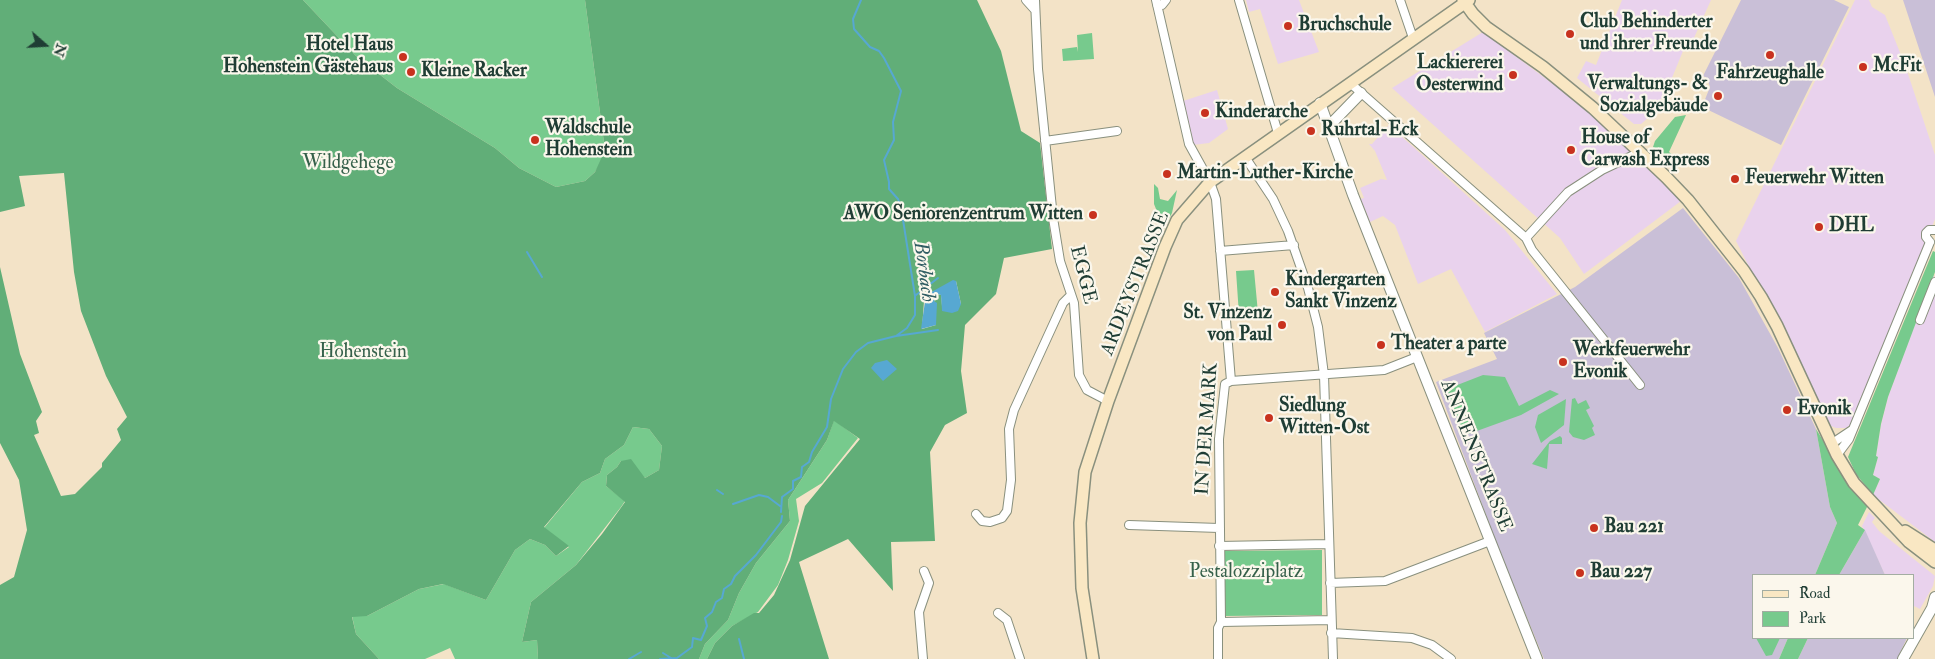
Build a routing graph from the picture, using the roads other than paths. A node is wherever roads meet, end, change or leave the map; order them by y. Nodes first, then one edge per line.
1 (1026, 0) edge
2 (1035, 0) edge
3 (1166, 0) edge
4 (1239, 0) edge
5 (1400, 0) edge
6 (1466, 1) edge
7 (1156, 3) edge
8 (1035, 10) junction
9 (1413, 38) junction
10 (1350, 82) junction
11 (1361, 93) junction
12 (1320, 104) junction
13 (1329, 126) junction
14 (1117, 132) dead end
15 (1278, 133) junction
16 (1045, 141) junction
17 (1635, 148) junction
18 (1245, 157) junction
19 (1210, 182) junction
20 (1935, 230) edge
21 (1526, 238) junction
22 (1933, 242) edge
23 (1294, 245) junction
24 (1220, 251) junction
25 (1935, 282) edge
26 (1071, 295) junction
27 (1920, 320) dead end
28 (1417, 357) junction
29 (1324, 375) junction
30 (1231, 381) junction
31 (1640, 385) dead end
32 (1108, 401) junction
33 (1852, 430) junction
34 (1832, 444) junction
35 (1837, 455) junction
36 (976, 514) dead end
37 (1130, 525) dead end
38 (1897, 527) junction
39 (1219, 528) junction
40 (1490, 541) junction
41 (1329, 544) junction
42 (1219, 546) junction
43 (1935, 550) edge
44 (1935, 562) edge
45 (924, 571) dead end
46 (1330, 582) junction
47 (1935, 597) edge
48 (1934, 608) edge
49 (998, 613) dead end
50 (1331, 620) junction
51 (1221, 622) junction
52 (1331, 633) junction
53 (923, 659) edge
54 (1020, 659) edge
55 (1093, 659) edge
56 (1218, 659) edge
57 (1333, 659) edge
58 (1451, 659) edge
59 (1536, 659) edge
60 (1904, 659) edge

1 - 8 street
2 - 8 street, EGGE
3 - 7 street
4 - 15 street
5 - 9 street
6 - 9 main road, ARDEYSTRASSE
6 - 17 main road
7 - 19 street, IN DER MARK
8 - 16 street, EGGE
9 - 10 main road, ARDEYSTRASSE
10 - 11 street
10 - 12 main road, ARDEYSTRASSE
11 - 13 street
11 - 21 street
12 - 13 street, ANNENSTRASSE
12 - 15 main road, ARDEYSTRASSE
13 - 28 street, ANNENSTRASSE
14 - 16 street
15 - 18 main road, ARDEYSTRASSE
16 - 26 street, EGGE
17 - 21 street
17 - 34 main road
18 - 19 main road, ARDEYSTRASSE
18 - 23 street
19 - 24 street, IN DER MARK
19 - 32 main road, ARDEYSTRASSE
20 - 22 street
21 - 31 street
22 - 33 street
23 - 24 street
23 - 29 street
24 - 30 street, IN DER MARK
25 - 27 street
26 - 32 street, EGGE
26 - 36 street
28 - 29 street
28 - 40 street, ANNENSTRASSE
29 - 30 street
29 - 41 street
30 - 39 street, IN DER MARK
32 - 55 main road, ARDEYSTRASSE
33 - 34 street
33 - 35 street
34 - 35 main road
35 - 38 main road
37 - 39 street
38 - 43 main road
38 - 44 main road
39 - 42 street, IN DER MARK
40 - 46 street
40 - 59 street, ANNENSTRASSE
41 - 42 street
41 - 46 street
42 - 51 street, IN DER MARK
45 - 53 street
46 - 50 street
47 - 48 street
48 - 60 street
49 - 54 street
50 - 51 street
50 - 52 street
51 - 56 street, IN DER MARK
52 - 57 street
52 - 58 street

